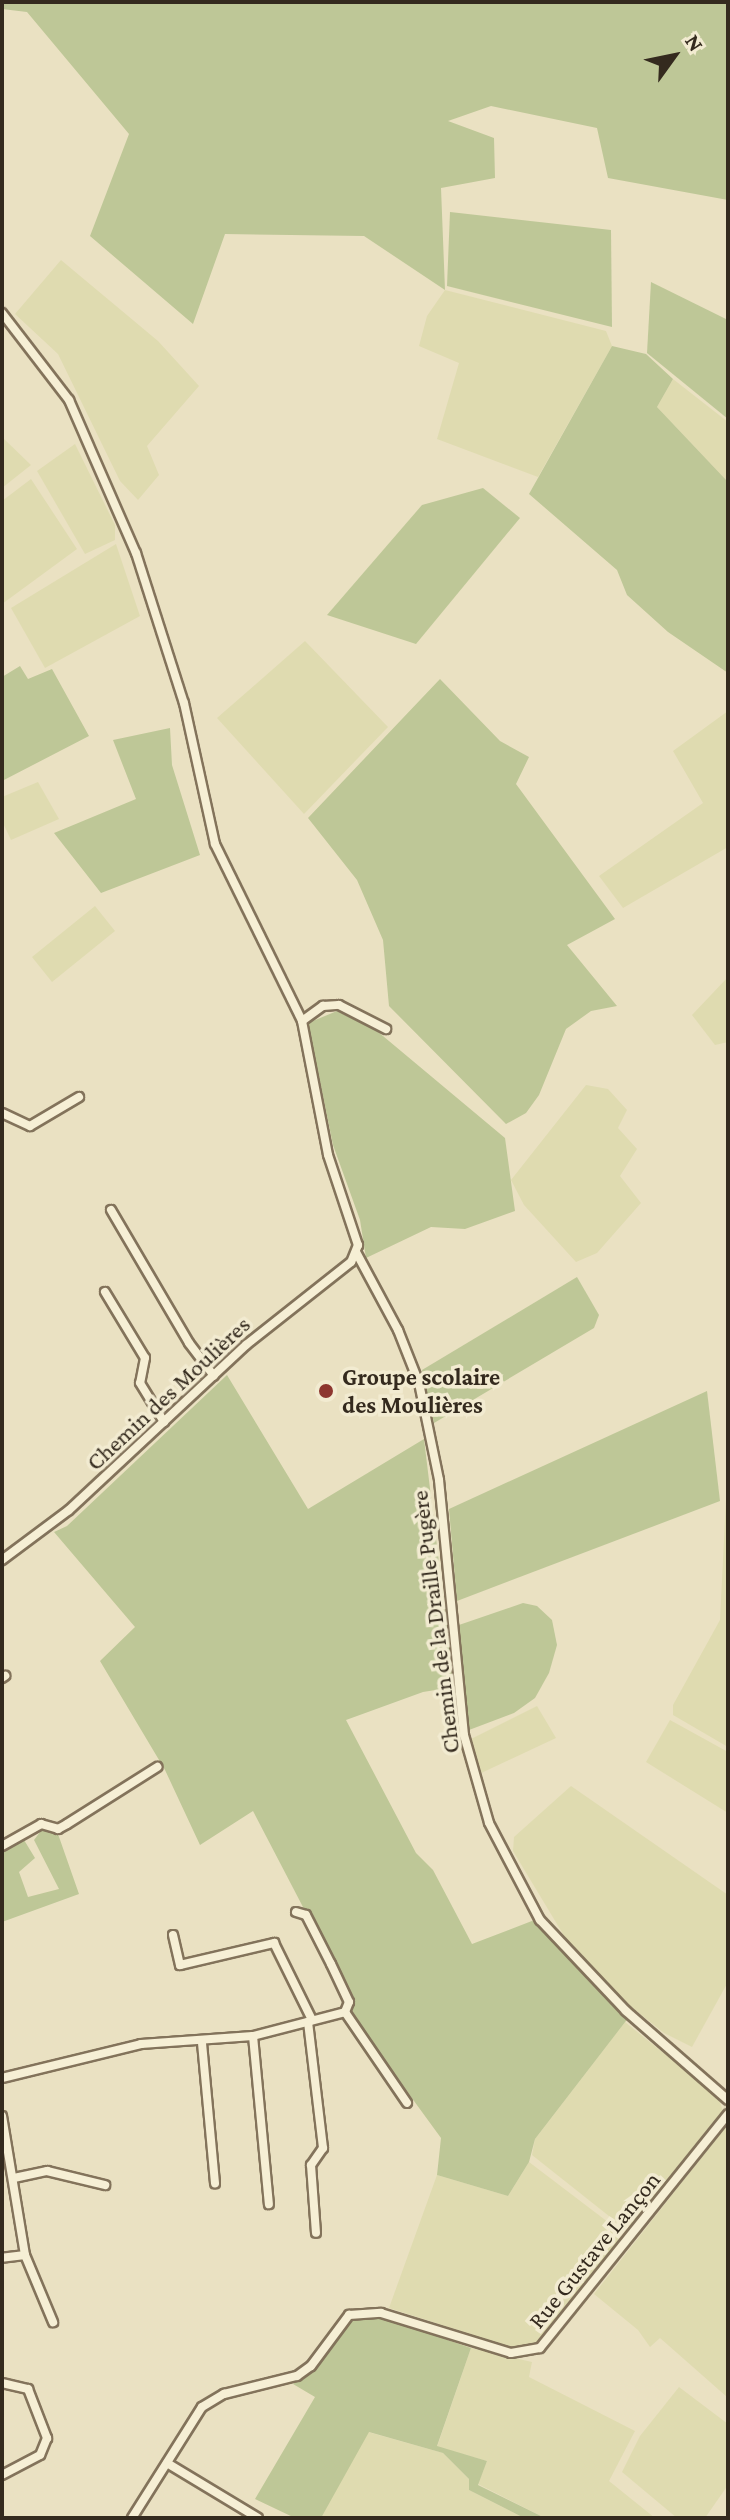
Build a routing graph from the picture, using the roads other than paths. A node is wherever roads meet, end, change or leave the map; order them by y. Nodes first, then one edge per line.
1 (2, 313) edge
2 (302, 1021) junction
3 (386, 1029) dead end
4 (79, 1097) dead end
5 (2, 1113) edge
6 (111, 1210) dead end
7 (356, 1252) junction
8 (105, 1292) dead end
9 (214, 1376) junction
10 (164, 1422) junction
11 (2, 1560) edge
12 (157, 1767) dead end
13 (2, 1846) edge
14 (296, 1912) dead end
15 (173, 1935) dead end
16 (345, 2012) junction
17 (310, 2021) junction
18 (253, 2036) junction
19 (202, 2043) junction
20 (2, 2078) edge
21 (728, 2100) edge
22 (407, 2103) dead end
23 (728, 2114) edge
24 (2, 2116) edge
25 (14, 2178) junction
26 (215, 2183) dead end
27 (105, 2185) dead end
28 (269, 2204) dead end
29 (316, 2233) dead end
30 (25, 2255) junction
31 (2, 2258) edge
32 (53, 2322) dead end
33 (2, 2383) edge
34 (167, 2463) junction
35 (2, 2475) edge
36 (132, 2518) edge
37 (258, 2518) edge

1 - 2 street, Chemin de la Draille Pugère
2 - 3 street
2 - 7 street, Chemin de la Draille Pugère
4 - 5 street
6 - 9 street
7 - 9 street, Chemin des Moulières
7 - 21 street, Chemin de la Draille Pugère
8 - 10 street
9 - 10 street, Chemin des Moulières
10 - 11 street, Chemin des Moulières
12 - 13 street
14 - 16 street
15 - 17 street
16 - 17 street
16 - 22 street
17 - 18 street
17 - 29 street
18 - 19 street
18 - 28 street
19 - 20 street
19 - 26 street
23 - 34 street, Rue Gustave Lançon
24 - 25 street
25 - 27 street
25 - 30 street
30 - 31 street
30 - 32 street
33 - 35 street
34 - 36 street, Rue Gustave Lançon
34 - 37 street

